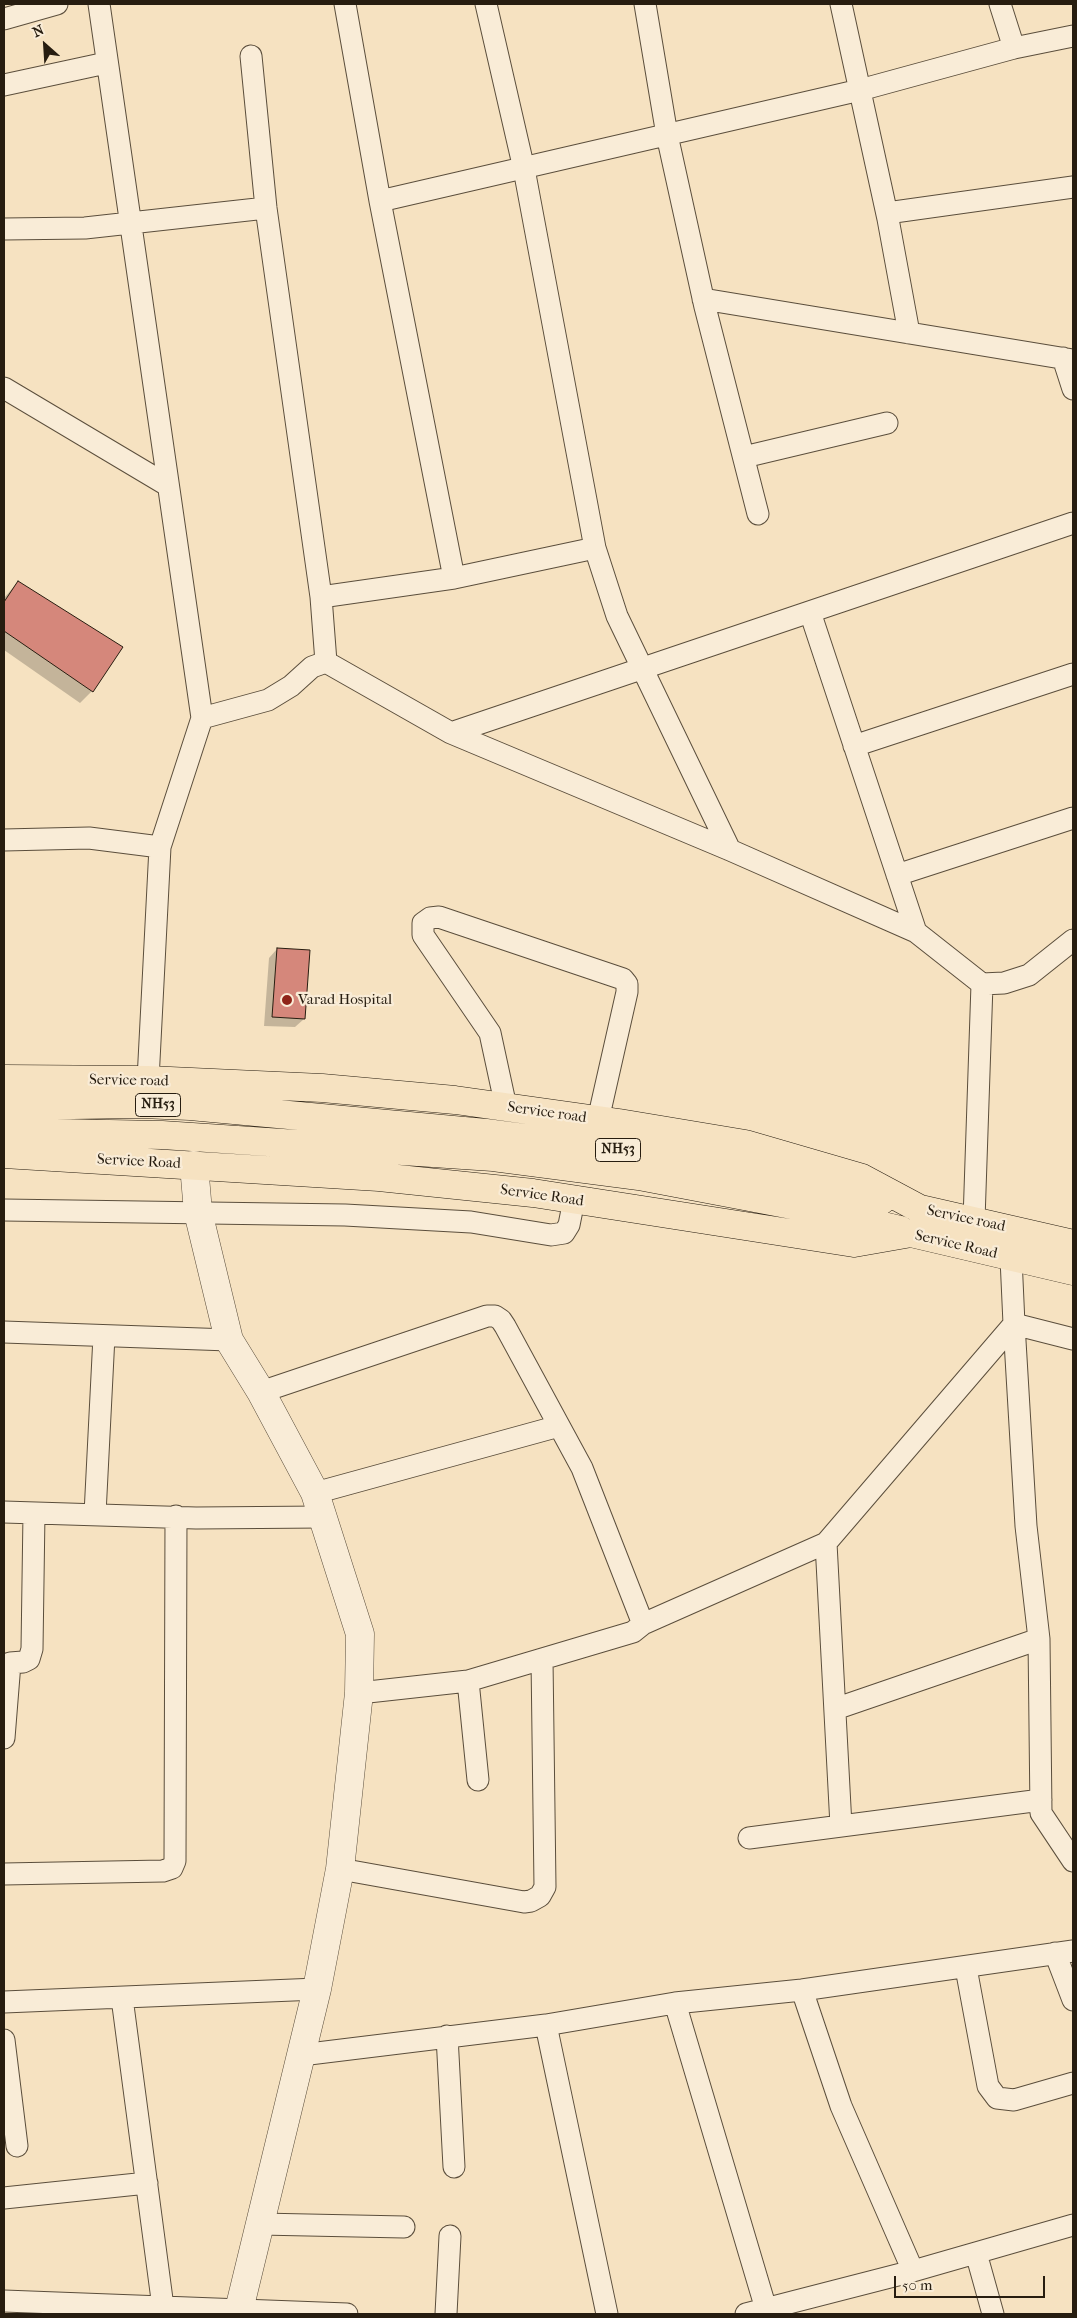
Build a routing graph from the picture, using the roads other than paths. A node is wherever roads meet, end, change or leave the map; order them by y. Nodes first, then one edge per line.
1 (57, 4) edge
2 (99, 4) edge
3 (345, 4) edge
4 (486, 4) edge
5 (645, 4) edge
6 (841, 4) edge
7 (1000, 4) edge
8 (4, 19) edge
9 (1073, 36) edge
10 (1014, 48) junction
11 (251, 56) dead end
12 (106, 63) junction
13 (4, 85) edge
14 (860, 90) junction
15 (667, 135) junction
16 (524, 169) junction
17 (1073, 187) edge
18 (380, 201) junction
19 (266, 208) junction
20 (887, 213) junction
21 (131, 223) junction
22 (4, 229) edge
23 (703, 299) junction
24 (909, 333) junction
25 (1068, 359) edge
26 (4, 388) edge
27 (1073, 389) edge
28 (887, 423) dead end
29 (744, 458) junction
30 (167, 486) junction
31 (758, 514) dead end
32 (1073, 524) edge
33 (595, 548) junction
34 (454, 578) junction
35 (321, 597) junction
36 (810, 612) junction
37 (326, 662) junction
38 (644, 668) junction
39 (1073, 674) edge
40 (202, 718) junction
41 (451, 733) junction
42 (854, 746) junction
43 (1073, 818) edge
44 (4, 840) edge
45 (160, 847) junction
46 (730, 850) junction
47 (897, 875) junction
48 (916, 932) junction
49 (1073, 940) edge
50 (982, 984) junction
51 (4, 1079) edge
52 (148, 1080) junction
53 (4, 1106) edge
54 (506, 1107) junction
55 (598, 1120) junction
56 (4, 1132) edge
57 (4, 1154) edge
58 (194, 1165) junction
59 (574, 1200) junction
60 (4, 1210) edge
61 (198, 1212) junction
62 (974, 1220) junction
63 (915, 1221) junction
64 (1073, 1244) edge
65 (1011, 1258) junction
66 (1073, 1271) edge
67 (1014, 1324) junction
68 (4, 1332) edge
69 (104, 1336) junction
70 (1073, 1339) edge
71 (229, 1340) junction
72 (261, 1392) junction
73 (560, 1426) junction
74 (319, 1505) junction
75 (4, 1512) edge
76 (34, 1513) junction
77 (95, 1514) junction
78 (176, 1516) junction
79 (826, 1543) junction
80 (643, 1624) junction
81 (1039, 1639) junction
82 (542, 1659) junction
83 (7, 1663) edge
84 (468, 1681) junction
85 (359, 1693) junction
86 (835, 1709) junction
87 (4, 1738) edge
88 (478, 1780) dead end
89 (1041, 1800) junction
90 (841, 1826) junction
91 (750, 1838) dead end
92 (1073, 1861) edge
93 (340, 1870) junction
94 (4, 1874) edge
95 (1064, 1952) edge
96 (966, 1968) junction
97 (317, 1988) junction
98 (802, 1990) junction
99 (122, 1998) junction
100 (1073, 2000) edge
101 (4, 2002) edge
102 (675, 2003) junction
103 (546, 2025) junction
104 (446, 2036) junction
105 (4, 2040) edge
106 (301, 2056) junction
107 (1073, 2083) edge
108 (17, 2146) dead end
109 (454, 2167) dead end
110 (147, 2182) junction
111 (4, 2198) edge
112 (260, 2224) junction
113 (1073, 2225) edge
114 (404, 2227) dead end
115 (450, 2236) dead end
116 (976, 2253) junction
117 (913, 2271) junction
118 (4, 2301) edge
119 (163, 2307) junction
120 (32, 2308) edge
121 (238, 2312) edge
122 (756, 2312) edge
123 (347, 2314) edge
124 (446, 2314) edge
125 (607, 2314) edge
126 (993, 2314) edge

1 - 8 street
2 - 12 street
3 - 18 street
4 - 16 street
5 - 15 street
6 - 14 street
7 - 10 street
9 - 10 street
10 - 14 street
11 - 19 street
12 - 13 street
12 - 21 street
14 - 15 street
14 - 20 street
15 - 16 street
15 - 23 street
16 - 18 street
16 - 33 street
17 - 20 street
18 - 34 street
19 - 21 street
19 - 35 street
20 - 24 street
21 - 22 street
21 - 30 street
23 - 24 street
23 - 29 street
24 - 25 street
25 - 27 street
26 - 30 street
28 - 29 street
29 - 31 street
30 - 40 street
32 - 36 street
33 - 34 street
33 - 38 street
34 - 35 street
35 - 37 street
36 - 38 street
36 - 42 street
37 - 40 street
37 - 41 street
38 - 41 street
38 - 46 street
39 - 42 street
40 - 45 street
41 - 46 street
42 - 47 street
43 - 47 street
44 - 45 street
45 - 52 street
46 - 48 street
47 - 48 street
48 - 50 street
49 - 50 street
50 - 62 street
51 - 52 highway, Service road
52 - 54 highway, Service road
53 - 63 highway, NH53
54 - 55 highway, Service road
54 - 55 street
55 - 63 highway, Service road
56 - 63 highway, NH53
57 - 58 highway, Service Road
58 - 59 highway, Service Road
58 - 61 street
59 - 61 street
59 - 63 highway, Service Road
60 - 61 street
61 - 71 street
62 - 63 highway, Service road
62 - 64 highway, Service road
63 - 65 highway, Service Road
65 - 66 highway, Service Road
65 - 67 street
67 - 70 street
67 - 79 street
67 - 81 street
68 - 69 street
69 - 71 street
69 - 77 street
71 - 72 street
72 - 73 street
72 - 74 street
73 - 74 street
73 - 80 street
74 - 78 street
74 - 85 street
75 - 76 street
76 - 77 street
76 - 83 street
77 - 78 street
78 - 94 street
79 - 80 street
79 - 86 street
80 - 82 street
81 - 86 street
81 - 89 street
82 - 84 street
82 - 93 street
83 - 87 street
84 - 85 street
84 - 88 street
85 - 93 street
86 - 90 street
89 - 90 street
89 - 92 street
90 - 91 street
93 - 97 street
95 - 96 street
95 - 100 street
96 - 98 street
96 - 107 street
97 - 99 street
97 - 106 street
98 - 102 street
98 - 117 street
99 - 101 street
99 - 110 street
102 - 103 street
102 - 122 street
103 - 104 street
103 - 125 street
104 - 106 street
104 - 109 street
105 - 108 street
106 - 112 street
110 - 111 street
110 - 119 street
112 - 114 street
112 - 121 street
113 - 116 street
115 - 124 street
116 - 117 street
116 - 126 street
117 - 122 street
118 - 120 street
119 - 120 street
119 - 121 street
121 - 123 street

